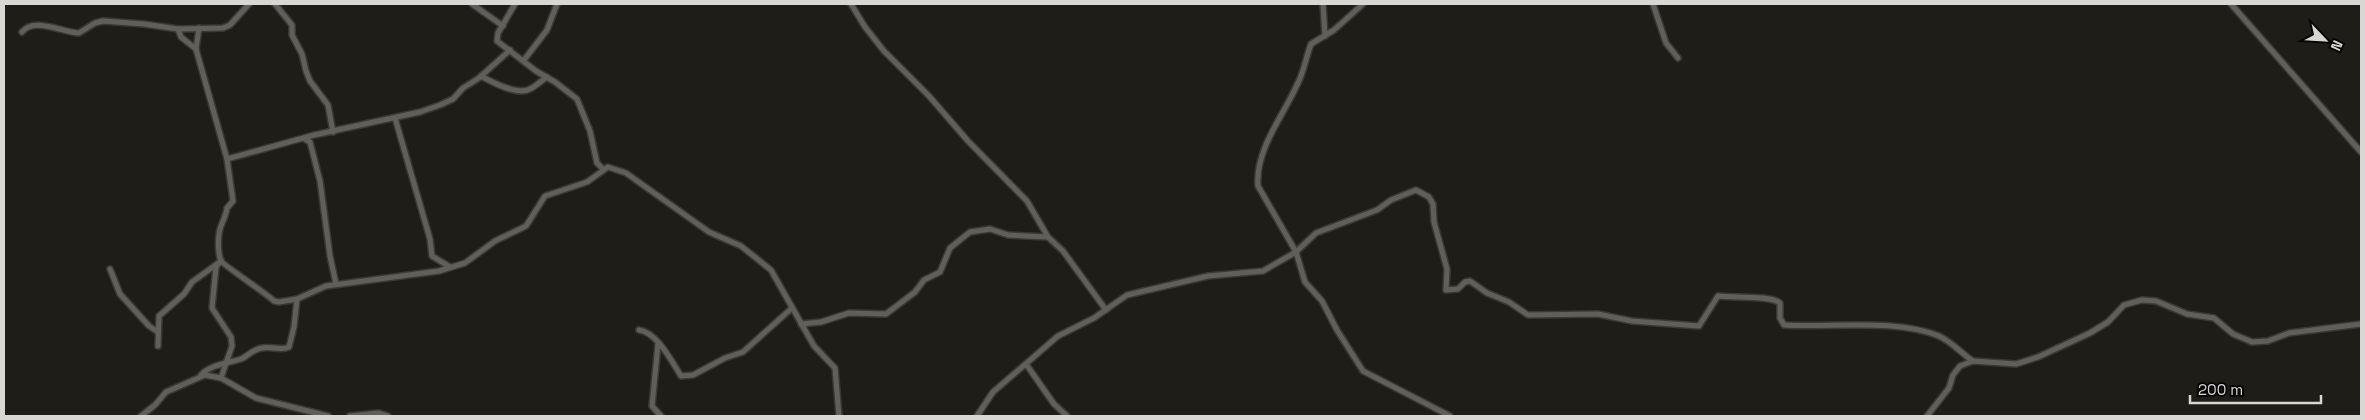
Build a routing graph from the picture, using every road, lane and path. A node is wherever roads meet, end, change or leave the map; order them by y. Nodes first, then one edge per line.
1 (249, 4) edge
2 (275, 4) edge
3 (472, 4) edge
4 (515, 4) edge
5 (557, 4) edge
6 (851, 4) edge
7 (1323, 4) edge
8 (1362, 4) edge
9 (1653, 4) edge
10 (2231, 4) edge
11 (503, 26) junction
12 (199, 28) junction
13 (178, 30) junction
14 (22, 32) dead end
15 (1325, 36) junction
16 (196, 49) junction
17 (510, 50) junction
18 (1678, 58) dead end
19 (524, 60) junction
20 (481, 76) junction
21 (547, 77) junction
22 (395, 118) junction
23 (333, 132) junction
24 (309, 139) junction
25 (2361, 152) edge
26 (227, 159) junction
27 (603, 169) junction
28 (1048, 237) junction
29 (1296, 252) junction
30 (219, 262) junction
31 (450, 267) junction
32 (110, 269) dead end
33 (336, 284) junction
34 (297, 299) junction
35 (792, 308) junction
36 (1106, 310) junction
37 (801, 324) junction
38 (2361, 324) edge
39 (639, 330) dead end
40 (158, 332) junction
41 (658, 344) junction
42 (158, 346) dead end
43 (1973, 362) junction
44 (225, 364) junction
45 (1026, 364) junction
46 (201, 375) junction
47 (221, 378) junction
48 (141, 416) edge
49 (328, 416) edge
50 (350, 416) edge
51 (388, 416) edge
52 (661, 416) edge
53 (839, 416) edge
54 (977, 416) edge
55 (1067, 416) edge
56 (1450, 416) edge
57 (1927, 416) edge

1 - 12 street
2 - 23 street
3 - 11 street
4 - 11 street
5 - 19 street
6 - 28 street
7 - 15 street
8 - 15 street
9 - 18 street
10 - 25 street
11 - 17 street
12 - 13 street
12 - 16 street
13 - 14 street
13 - 16 street
15 - 29 street
16 - 26 street
17 - 19 street
17 - 20 street
19 - 21 street
20 - 21 street
20 - 22 street
21 - 27 street
22 - 23 street
22 - 31 street
23 - 24 street
24 - 26 street
24 - 33 street
26 - 30 street
27 - 31 street
27 - 35 street
28 - 36 street
28 - 37 street
29 - 36 street
29 - 43 street
29 - 56 street
30 - 34 street
30 - 40 street
30 - 44 street
31 - 33 street
32 - 40 street
33 - 34 street
34 - 44 street
35 - 37 street
35 - 41 street
36 - 45 street
37 - 53 street
38 - 43 street
39 - 41 street
40 - 42 street
41 - 52 street
43 - 57 street
44 - 46 street
44 - 47 street
45 - 54 street
45 - 55 street
46 - 47 street
46 - 48 street
47 - 49 street
50 - 51 street

